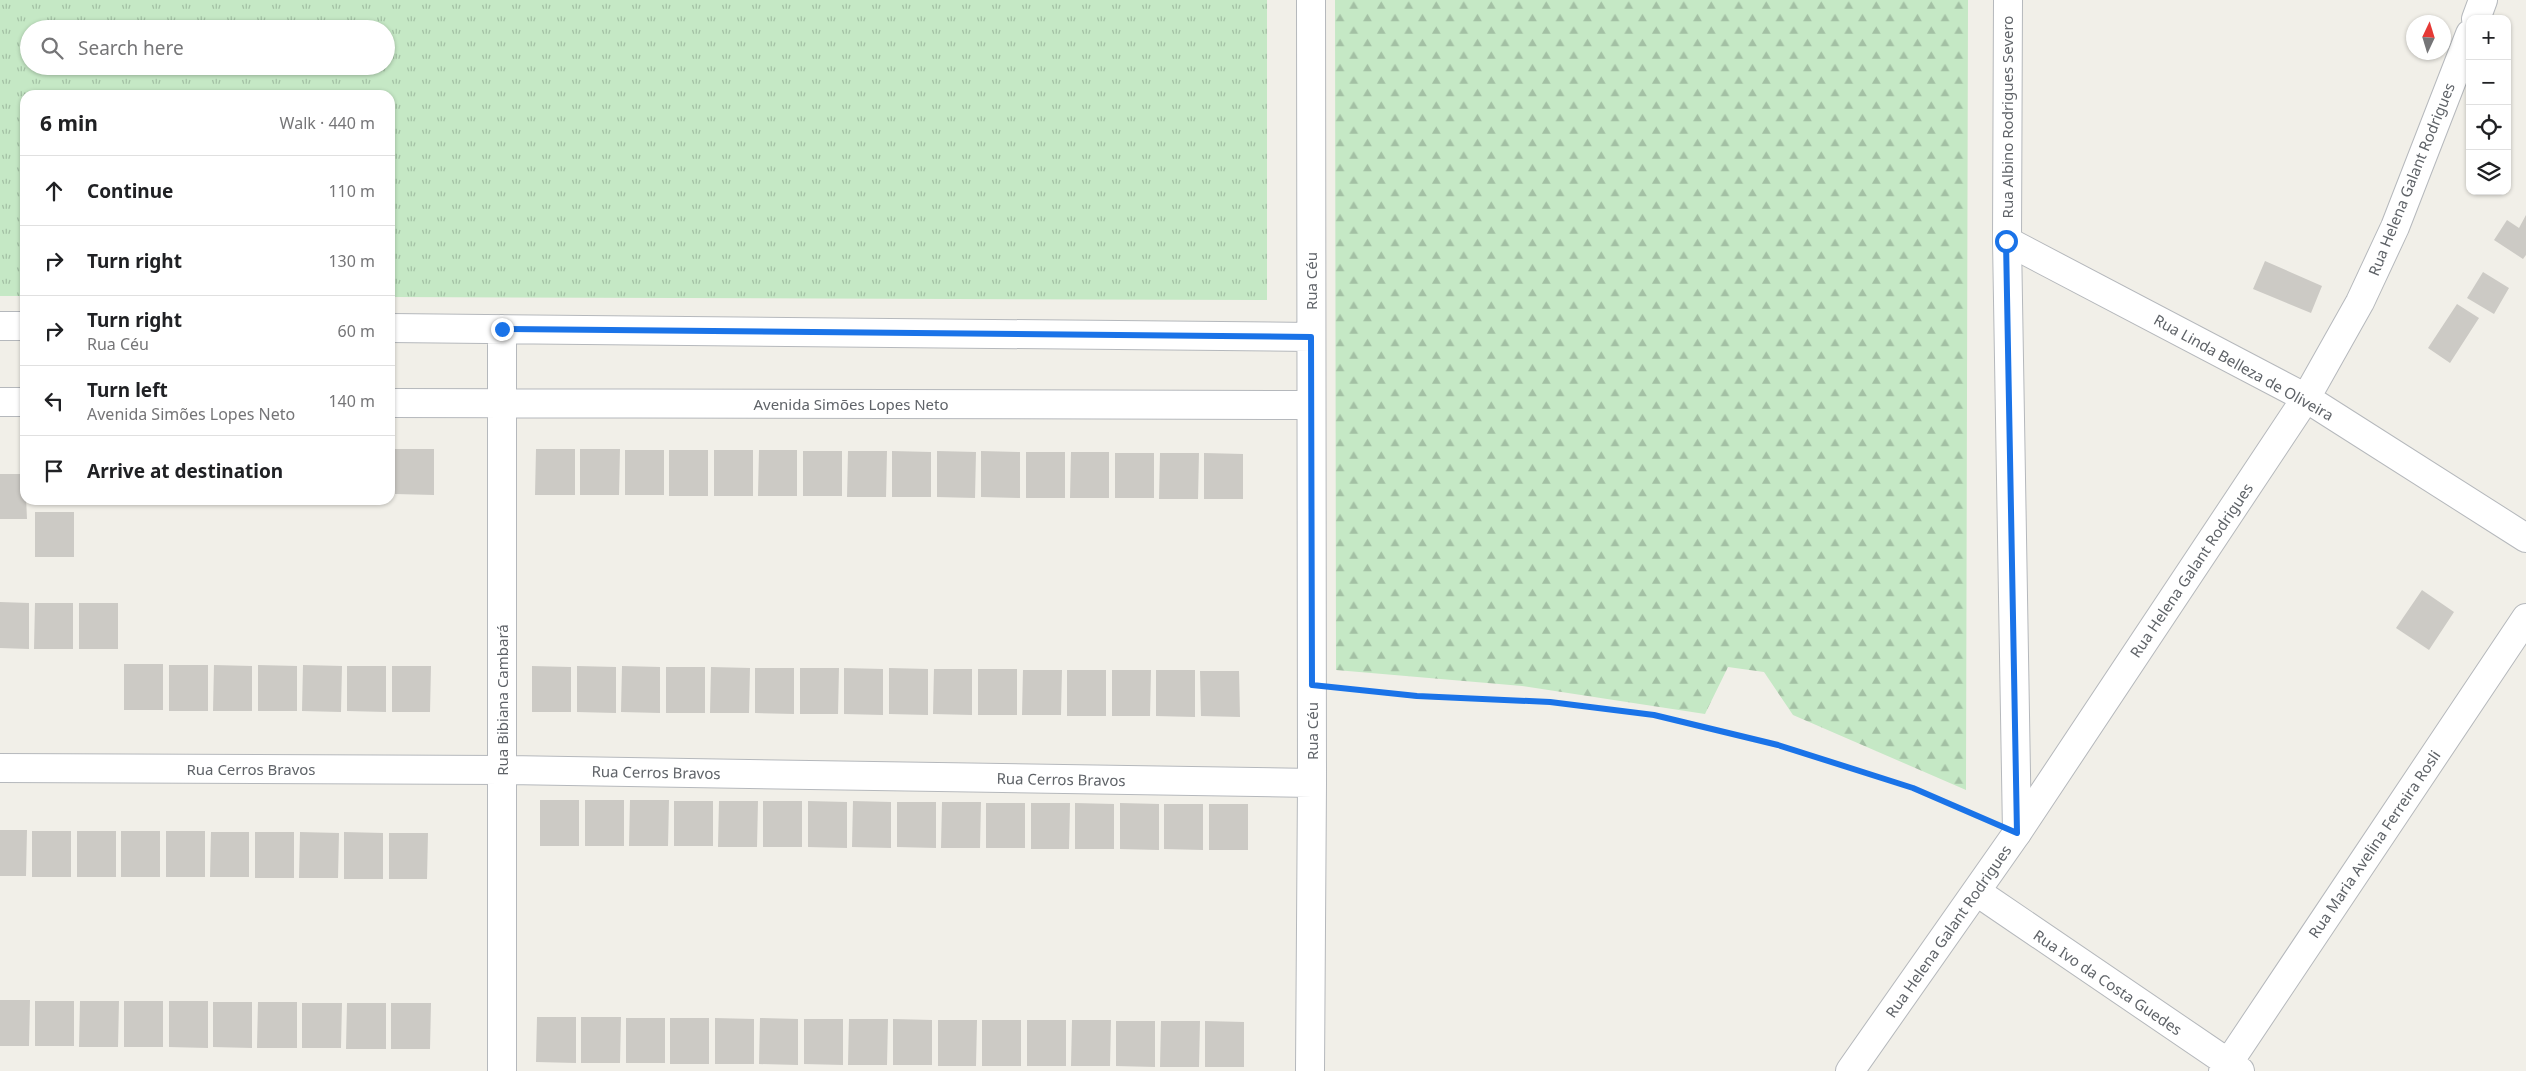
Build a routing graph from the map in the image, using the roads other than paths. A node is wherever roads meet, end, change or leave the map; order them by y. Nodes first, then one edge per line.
1 (1311, 0) edge
2 (2008, 0) edge
3 (2483, 0) edge
4 (2477, 15) edge
5 (2466, 44) edge
6 (2006, 241) junction
7 (0, 326) edge
8 (20, 326) edge
9 (395, 328) edge
10 (502, 329) junction
11 (1311, 337) junction
12 (2306, 398) junction
13 (0, 402) edge
14 (20, 402) edge
15 (395, 403) edge
16 (502, 403) junction
17 (1311, 405) junction
18 (2526, 538) edge
19 (2526, 618) edge
20 (0, 768) edge
21 (503, 770) junction
22 (1312, 782) junction
23 (2017, 833) junction
24 (1977, 892) junction
25 (2230, 1068) edge
26 (502, 1071) edge
27 (1310, 1071) edge
28 (1850, 1071) edge

1 - 11 street, Rua Céu
2 - 6 street, Rua Albino Rodrigues Severo
3 - 4 street
5 - 12 street, Rua Helena Galant Rodrigues
6 - 12 street, Rua Linda Belleza de Oliveira
6 - 23 street, Rua Albino Rodrigues Severo
7 - 8 street
9 - 10 street
10 - 11 street
10 - 16 street, Rua Bibiana Cambará
11 - 17 street, Rua Céu
12 - 18 street, Rua Linda Belleza de Oliveira
12 - 23 street, Rua Helena Galant Rodrigues
13 - 14 street
15 - 16 street, Avenida Simões Lopes Neto
16 - 17 street, Avenida Simões Lopes Neto
16 - 21 street, Rua Bibiana Cambará
17 - 22 street, Rua Céu
19 - 25 street, Rua Maria Avelina Ferreira Rosli
20 - 21 street, Rua Cerros Bravos
21 - 22 street, Rua Cerros Bravos
21 - 26 street, Rua Bibiana Cambará
22 - 27 street, Rua Céu
23 - 24 street, Rua Helena Galant Rodrigues
24 - 25 street, Rua Ivo da Costa Guedes
24 - 28 street, Rua Helena Galant Rodrigues

